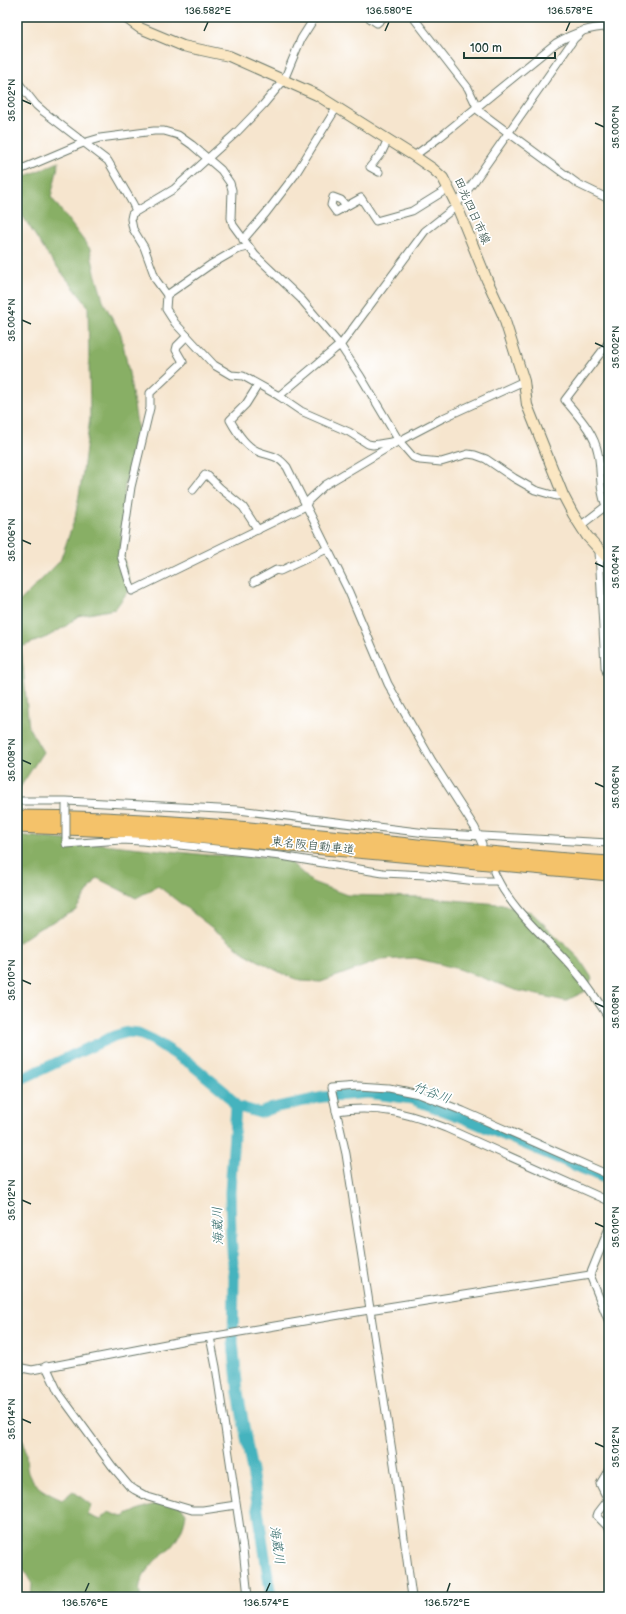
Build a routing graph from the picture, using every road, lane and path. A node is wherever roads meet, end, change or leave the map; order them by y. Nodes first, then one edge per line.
1 (125, 17) edge
2 (315, 17) edge
3 (368, 17) edge
4 (384, 17) edge
5 (413, 17) edge
6 (609, 27) edge
7 (582, 31) junction
8 (284, 80) junction
9 (17, 81) edge
10 (337, 107) junction
11 (476, 107) junction
12 (508, 133) junction
13 (388, 139) junction
14 (83, 143) junction
15 (414, 156) junction
16 (208, 158) junction
17 (17, 171) edge
18 (379, 172) dead end
19 (449, 188) junction
20 (609, 199) edge
21 (456, 204) junction
22 (346, 206) dead end
23 (136, 212) junction
24 (243, 240) junction
25 (248, 247) junction
26 (167, 295) junction
27 (187, 336) junction
28 (609, 342) edge
29 (340, 345) junction
30 (524, 381) junction
31 (258, 385) junction
32 (279, 396) junction
33 (399, 441) junction
34 (193, 490) dead end
35 (564, 495) junction
36 (306, 506) junction
37 (607, 508) edge
38 (580, 526) junction
39 (258, 530) junction
40 (327, 549) junction
41 (599, 551) junction
42 (609, 560) edge
43 (254, 582) dead end
44 (609, 680) edge
45 (17, 802) edge
46 (66, 802) junction
47 (17, 817) edge
48 (17, 826) edge
49 (479, 836) junction
50 (609, 843) edge
51 (482, 844) dead end
52 (609, 863) edge
53 (494, 872) dead end
54 (609, 874) edge
55 (498, 881) junction
56 (609, 1018) edge
57 (336, 1110) junction
58 (609, 1175) edge
59 (609, 1201) edge
60 (609, 1228) edge
61 (590, 1275) junction
62 (369, 1310) junction
63 (609, 1322) edge
64 (210, 1337) junction
65 (46, 1366) junction
66 (17, 1367) edge
67 (609, 1469) edge
68 (236, 1505) junction
69 (609, 1528) edge
70 (248, 1597) edge
71 (412, 1597) edge

1 - 8 main road, 田光四日市線
2 - 8 street
3 - 4 street
5 - 11 street
6 - 7 street
7 - 11 street
7 - 12 street
8 - 10 main road, 田光四日市線
8 - 16 street
9 - 14 street
10 - 13 main road, 田光四日市線
10 - 24 street
11 - 12 street
11 - 15 street
12 - 20 street
12 - 21 street
13 - 15 main road, 田光四日市線
13 - 18 street
14 - 16 street
14 - 17 street
14 - 23 street
15 - 19 main road, 田光四日市線
16 - 23 street
16 - 24 street
19 - 21 main road, 田光四日市線
19 - 22 street
21 - 29 street
21 - 30 main road, 田光四日市線
23 - 26 street
24 - 25 street
25 - 26 street
25 - 29 street
26 - 27 street
27 - 31 street
27 - 39 street
28 - 37 street
29 - 32 street
29 - 33 street
30 - 33 street
30 - 35 main road, 田光四日市線
31 - 32 street
31 - 36 street
32 - 33 street
33 - 35 street
33 - 36 street
34 - 39 street
35 - 38 main road, 田光四日市線
36 - 39 street
36 - 40 street
37 - 38 street
38 - 41 main road, 田光四日市線
40 - 43 street
40 - 49 street
41 - 42 main road, 田光四日市線
41 - 44 street
45 - 46 street
46 - 49 street
46 - 55 street, bridge
47 - 52 highway, 東名阪自動車道
48 - 54 highway, 東名阪自動車道
49 - 50 street
49 - 51 street
53 - 55 street
55 - 56 street
57 - 58 street
57 - 59 street
57 - 62 street
60 - 61 street
61 - 62 street
61 - 63 street
62 - 64 street
62 - 71 street
64 - 65 street
64 - 68 street
65 - 66 street
65 - 68 street
67 - 69 street
68 - 70 street

